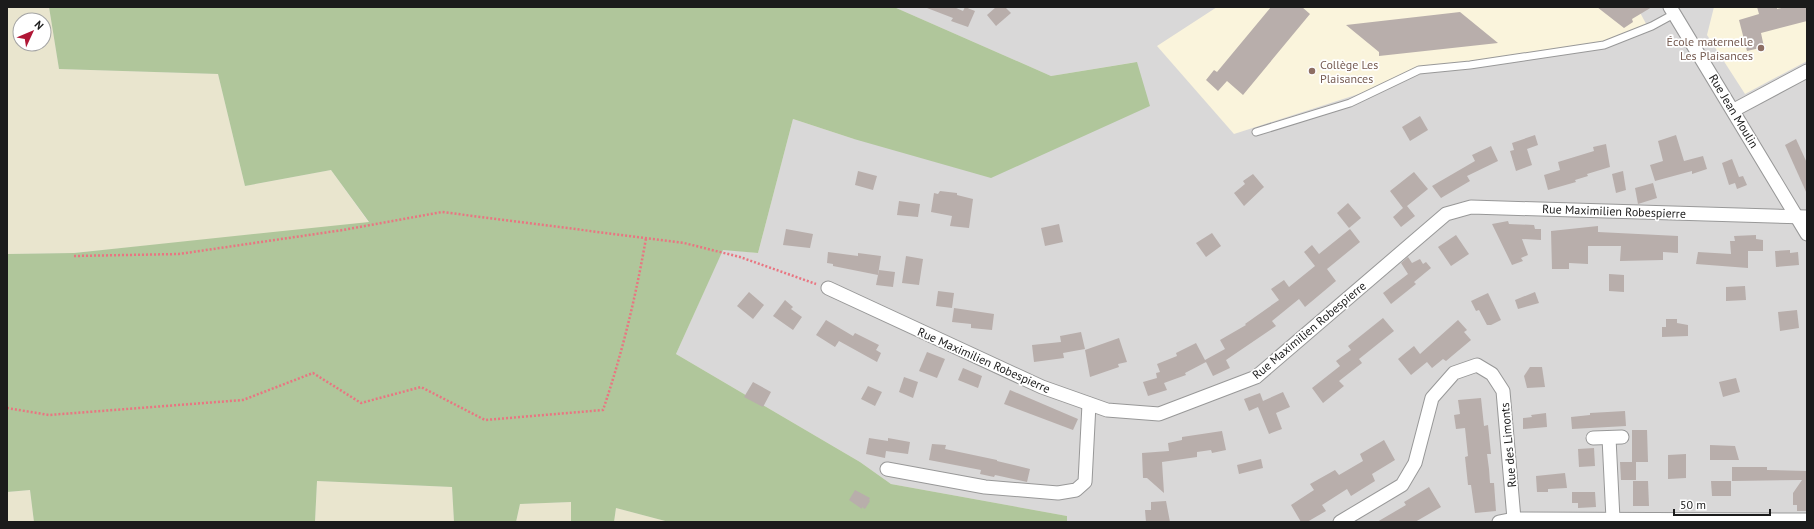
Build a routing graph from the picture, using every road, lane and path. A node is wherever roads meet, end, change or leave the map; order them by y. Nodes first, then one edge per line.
1 (1672, 10) edge
2 (1807, 71) edge
3 (1734, 110) junction
4 (1256, 132) dead end
5 (1802, 217) edge
6 (1807, 234) edge
7 (646, 238) junction
8 (74, 256) dead end
9 (828, 288) joint
10 (1089, 404) junction
11 (7, 408) edge
12 (1593, 438) dead end
13 (887, 469) dead end
14 (1613, 519) junction
15 (1807, 520) edge
16 (1505, 521) edge
17 (1563, 521) edge
18 (1340, 522) edge

1 - 3 street, Rue Jean Moulin
1 - 4 lane
2 - 3 street
3 - 5 street, Rue Jean Moulin
5 - 6 street, Rue Jean Moulin
5 - 10 street, Rue Maximilien Robespierre
7 - 8 path
7 - 9 path
7 - 11 path
9 - 10 street, Rue Maximilien Robespierre
10 - 13 street
12 - 14 street
14 - 15 street
14 - 17 street
16 - 17 street
16 - 18 street, Rue des Limonts

